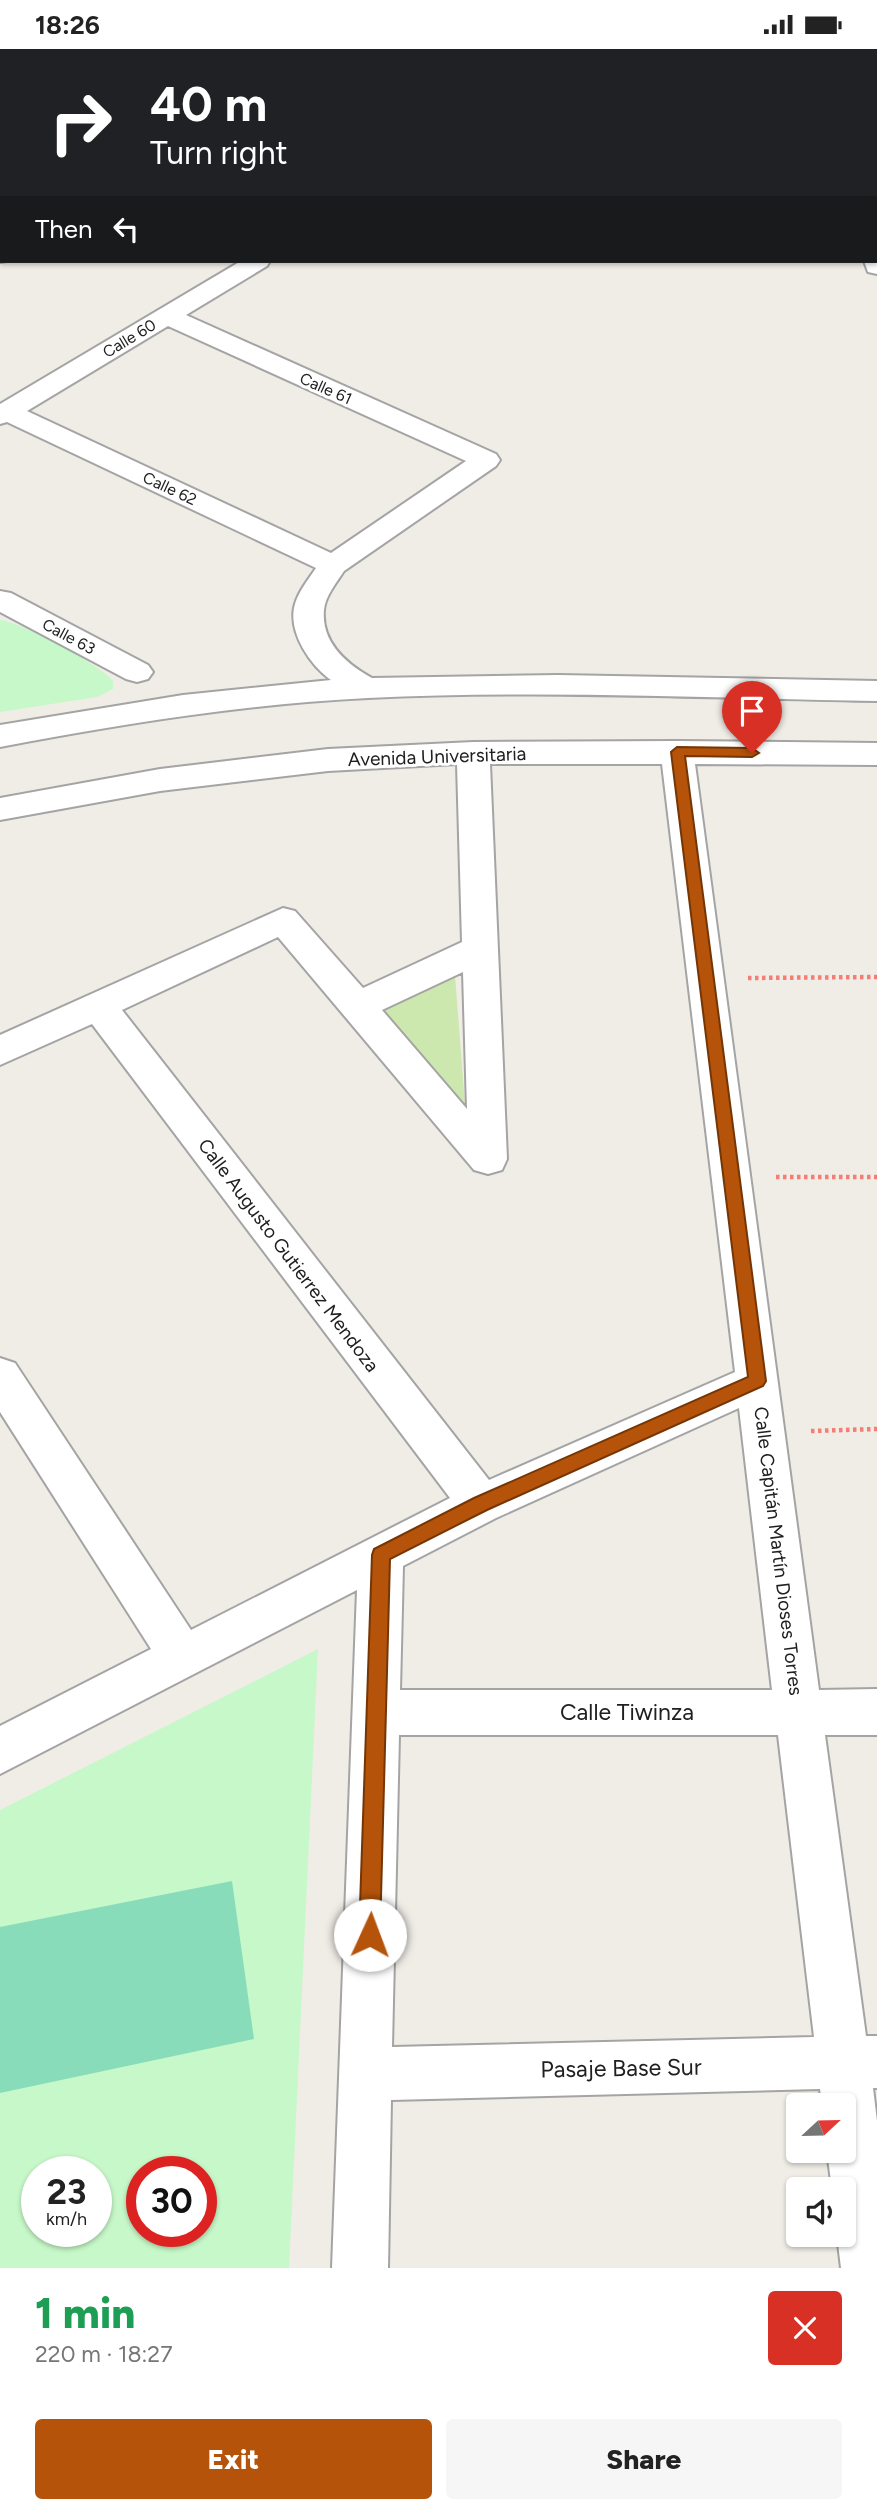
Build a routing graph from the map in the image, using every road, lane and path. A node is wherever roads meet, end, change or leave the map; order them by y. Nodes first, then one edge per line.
1 (255, 263) edge
2 (166, 316) junction
3 (3, 414) edge
4 (333, 565) junction
5 (0, 600) edge
6 (137, 671) dead end
7 (366, 688) junction
8 (877, 691) edge
9 (0, 736) edge
10 (677, 752) junction
11 (473, 753) junction
12 (877, 754) edge
13 (0, 809) edge
14 (480, 949) junction
15 (877, 977) edge
16 (705, 978) junction
17 (99, 1005) junction
18 (358, 1006) junction
19 (0, 1051) edge
20 (877, 1177) edge
21 (732, 1178) junction
22 (0, 1376) edge
23 (757, 1381) junction
24 (877, 1429) edge
25 (764, 1432) junction
26 (481, 1504) junction
27 (381, 1555) junction
28 (183, 1658) junction
29 (799, 1712) junction
30 (877, 1712) edge
31 (376, 1713) junction
32 (0, 1751) edge
33 (860, 2063) edge
34 (366, 2074) junction
35 (360, 2268) edge
36 (869, 2268) edge

1 - 2 street, Calle 60
2 - 3 street, Calle 60
2 - 4 street, Calle 61
3 - 4 street, Calle 62
4 - 7 street
5 - 6 street, Calle 63
7 - 8 street
7 - 9 street
10 - 11 street, Avenida Universitaria
10 - 12 street, Avenida Universitaria
10 - 16 street, Calle Capitán Martín Dioses Torres
11 - 13 street, Avenida Universitaria
11 - 14 street
14 - 18 street
14 - 18 street
15 - 16 path
16 - 21 street, Calle Capitán Martín Dioses Torres
17 - 18 street
17 - 19 street
17 - 26 street, Calle Augusto Gutierrez Mendoza
20 - 21 path
21 - 23 street, Calle Capitán Martín Dioses Torres
22 - 28 street
23 - 25 street, Calle Capitán Martín Dioses Torres
23 - 26 street
24 - 25 path
25 - 29 street, Calle Capitán Martín Dioses Torres
26 - 27 street
27 - 28 street
27 - 31 street
28 - 32 street
29 - 30 street, Calle Tiwinza
29 - 31 street, Calle Tiwinza
29 - 33 street, Calle Capitán Martín Dioses Torres
31 - 34 street
33 - 34 street, Pasaje Base Sur
33 - 36 street, Calle Capitán Martín Dioses Torres
34 - 35 street

